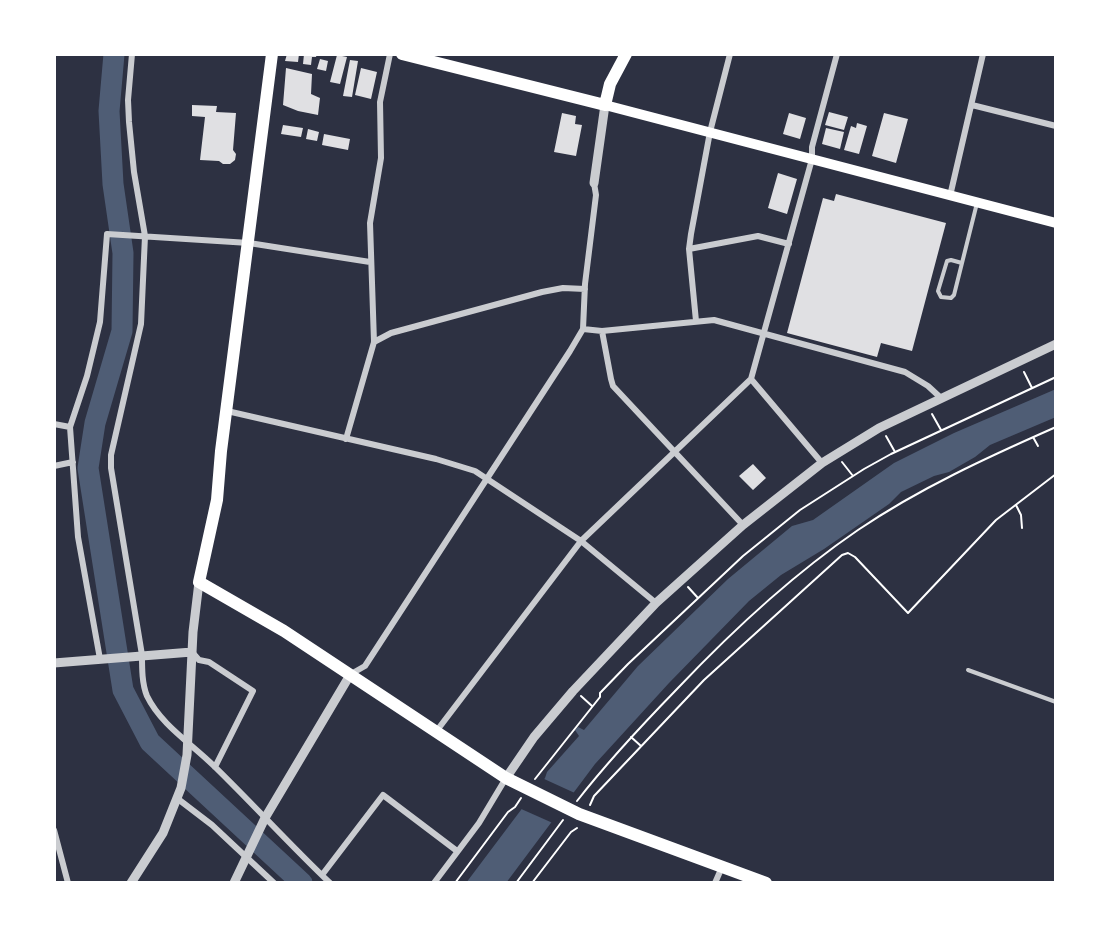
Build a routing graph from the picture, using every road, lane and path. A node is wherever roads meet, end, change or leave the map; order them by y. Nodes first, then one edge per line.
1 (132, 54) edge
2 (272, 54) edge
3 (390, 54) edge
4 (402, 54) edge
5 (626, 54) edge
6 (730, 54) edge
7 (837, 54) edge
8 (983, 54) edge
9 (605, 105) junction
10 (972, 105) junction
11 (1055, 123) edge
12 (710, 132) junction
13 (812, 159) junction
14 (594, 183) joint
15 (950, 196) junction
16 (977, 202) junction
17 (1056, 223) edge
18 (143, 236) junction
19 (249, 243) junction
20 (789, 243) junction
21 (689, 249) junction
22 (370, 262) junction
23 (963, 263) junction
24 (585, 289) junction
25 (696, 321) junction
26 (583, 329) junction
27 (602, 331) junction
28 (764, 334) junction
29 (374, 342) junction
30 (1056, 344) edge
31 (1024, 371) dead end
32 (1056, 377) edge
33 (751, 379) junction
34 (1032, 388) junction
35 (941, 398) junction
36 (227, 411) junction
37 (932, 413) dead end
38 (54, 424) edge
39 (70, 427) junction
40 (1056, 427) edge
41 (941, 430) junction
42 (886, 436) dead end
43 (1033, 437) junction
44 (346, 439) junction
45 (1038, 446) dead end
46 (674, 452) junction
47 (895, 452) junction
48 (73, 462) junction
49 (842, 462) dead end
50 (822, 463) junction
51 (54, 466) edge
52 (1056, 474) edge
53 (853, 476) junction
54 (487, 479) junction
55 (1016, 504) junction
56 (743, 525) junction
57 (1022, 528) dead end
58 (581, 541) junction
59 (199, 582) junction
60 (687, 586) dead end
61 (698, 598) junction
62 (656, 603) junction
63 (192, 652) junction
64 (138, 656) junction
65 (102, 658) junction
66 (54, 663) edge
67 (968, 670) dead end
68 (350, 675) junction
69 (580, 696) dead end
70 (1056, 702) edge
71 (592, 706) junction
72 (435, 733) junction
73 (631, 737) junction
74 (188, 741) junction
75 (641, 746) junction
76 (215, 767) junction
77 (509, 780) junction
78 (533, 782) dead end
79 (527, 790) dead end
80 (178, 799) junction
81 (590, 805) dead end
82 (578, 808) junction
83 (565, 818) dead end
84 (264, 822) junction
85 (577, 828) dead end
86 (54, 830) edge
87 (457, 851) junction
88 (248, 853) junction
89 (723, 867) junction
90 (322, 875) junction
91 (68, 883) edge
92 (131, 883) edge
93 (234, 883) edge
94 (273, 883) edge
95 (330, 883) edge
96 (434, 883) edge
97 (455, 883) edge
98 (516, 883) edge
99 (532, 883) edge
100 (715, 883) edge
101 (766, 883) edge

1 - 18 street
2 - 19 main road
3 - 22 street
4 - 9 main road
5 - 9 main road
6 - 12 street
7 - 13 street
8 - 10 street
9 - 12 main road
9 - 14 street
10 - 11 street
10 - 15 street
12 - 13 main road
12 - 21 street
13 - 15 main road
13 - 20 street
14 - 24 street
15 - 16 main road
16 - 17 main road
16 - 23 lane
18 - 19 street
18 - 39 street
18 - 64 street
19 - 22 street
19 - 36 main road
20 - 21 street
20 - 28 street
21 - 25 street
22 - 29 street
23 - 23 lane
24 - 26 street
24 - 29 street
25 - 27 street
25 - 28 street
26 - 27 street
26 - 54 street
27 - 46 street
28 - 33 street
28 - 35 street
29 - 44 street
30 - 35 street
31 - 34 path
32 - 34 path
33 - 46 street
33 - 50 street
34 - 41 path
35 - 50 street
36 - 44 street
36 - 59 main road
37 - 41 path
38 - 39 street
39 - 48 street
40 - 43 path
41 - 47 path
42 - 47 path
43 - 45 path
43 - 73 path
44 - 54 street
46 - 56 street
46 - 58 street
47 - 53 path
48 - 51 street
48 - 65 street
49 - 53 path
50 - 56 street
52 - 55 path
53 - 61 path
54 - 58 street
54 - 68 street
55 - 57 path
55 - 75 path
56 - 62 street
58 - 62 street
58 - 72 street
59 - 63 street
59 - 68 main road
60 - 61 path
61 - 71 path
62 - 77 street
63 - 64 street
63 - 74 street
63 - 76 street
64 - 65 street
64 - 74 street
65 - 66 street
67 - 70 lane
68 - 72 main road
68 - 84 street
69 - 71 path
71 - 78 path
72 - 77 main road
73 - 75 path
73 - 82 path
74 - 76 street
74 - 80 street
75 - 81 path
76 - 84 street
77 - 82 main road
77 - 87 street
79 - 97 path
80 - 88 street
80 - 92 street
82 - 89 main road
83 - 98 path
84 - 88 street
84 - 90 street
85 - 99 path
86 - 91 street
87 - 90 street
87 - 96 street
88 - 93 street
88 - 94 street
89 - 100 street
89 - 101 main road
90 - 95 street

